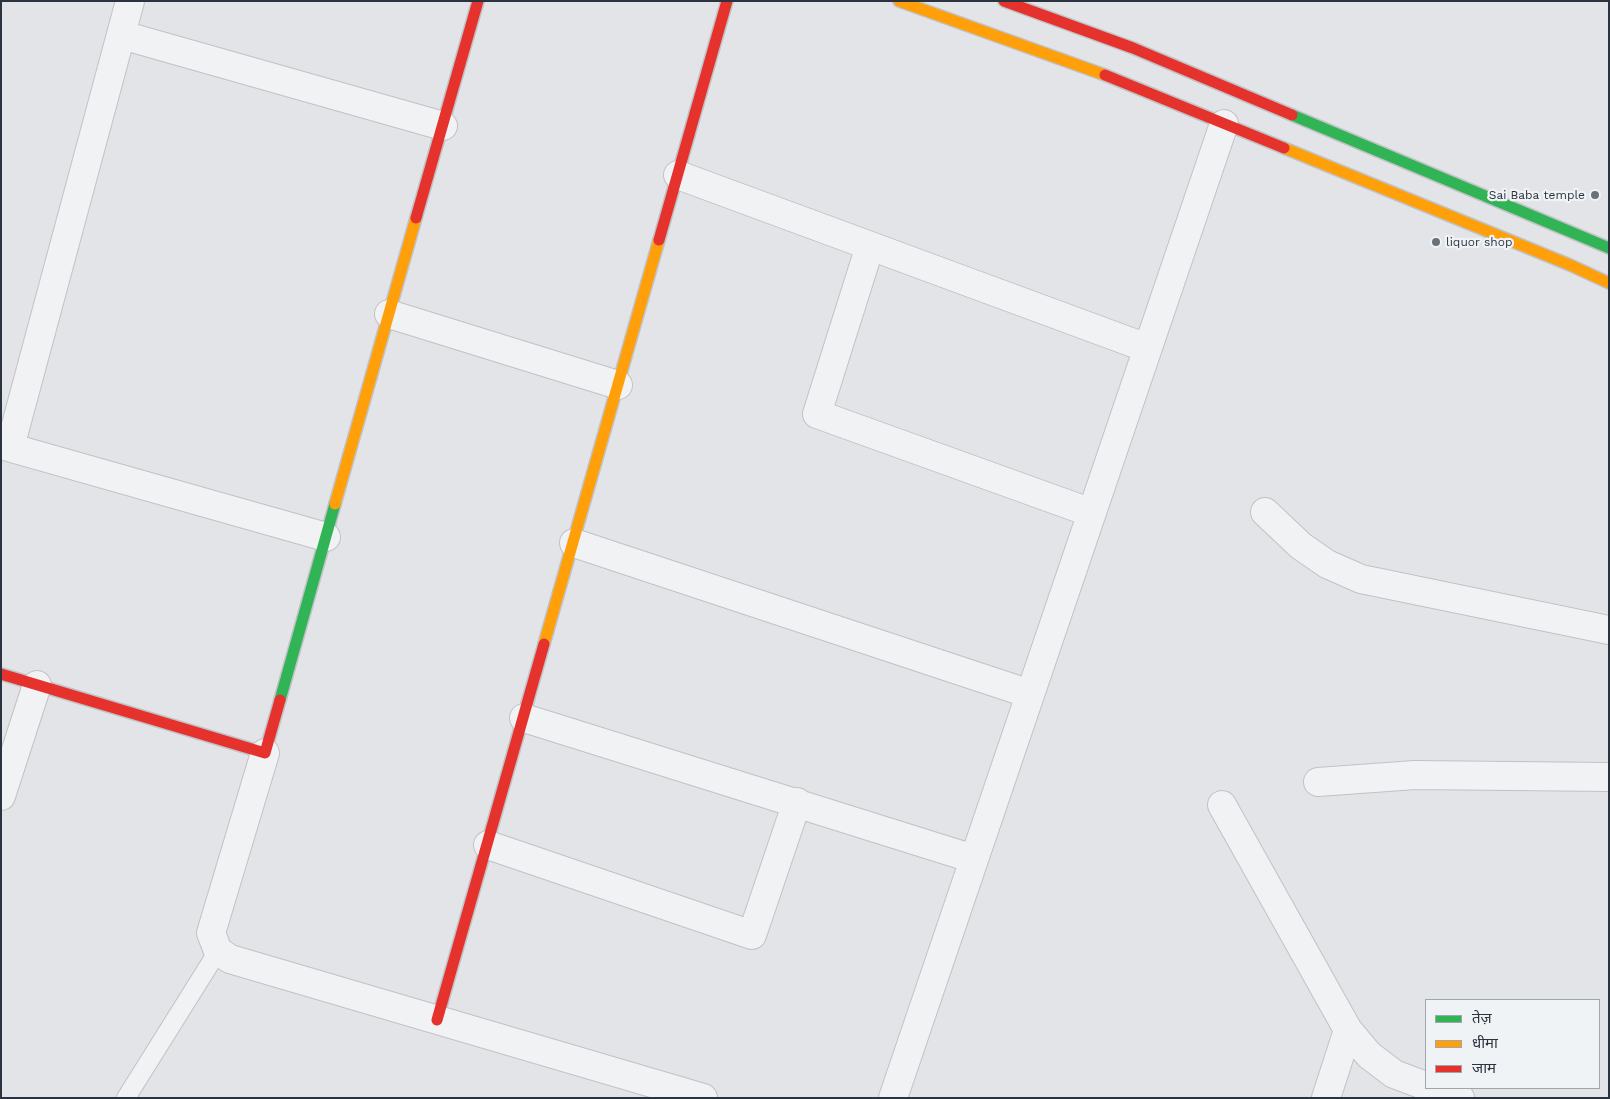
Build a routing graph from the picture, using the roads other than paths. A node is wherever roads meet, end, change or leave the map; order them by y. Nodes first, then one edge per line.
1 (130, 1) edge
2 (478, 1) edge
3 (727, 1) edge
4 (899, 1) edge
5 (1004, 1) edge
6 (122, 35) junction
7 (1224, 124) junction
8 (443, 126) junction
9 (678, 175) junction
10 (870, 246) junction
11 (1609, 248) edge
12 (1609, 284) edge
13 (389, 314) junction
14 (1147, 348) junction
15 (618, 385) junction
16 (6, 446) edge
17 (1265, 512) dead end
18 (1092, 513) junction
19 (326, 537) junction
20 (574, 543) junction
21 (1609, 630) edge
22 (1, 674) edge
23 (37, 685) junction
24 (1030, 694) junction
25 (524, 718) junction
26 (265, 753) junction
27 (1609, 777) edge
28 (1318, 782) dead end
29 (1, 796) edge
30 (797, 802) junction
31 (1222, 805) dead end
32 (488, 845) junction
33 (974, 859) junction
34 (218, 950) junction
35 (437, 1020) junction
36 (1348, 1030) junction
37 (1425, 1086) edge
38 (1434, 1089) edge
39 (647, 1090) edge
40 (126, 1098) edge
41 (703, 1098) edge
42 (893, 1098) edge
43 (1326, 1098) edge
44 (1459, 1098) edge

1 - 6 street
2 - 8 street
3 - 9 street
4 - 7 street
5 - 11 street
6 - 8 street
6 - 16 street
7 - 12 street
7 - 14 street
8 - 13 street
9 - 10 street
9 - 15 street
10 - 14 street
10 - 18 street
13 - 15 street
13 - 19 street
14 - 18 street
15 - 20 street
16 - 19 street
17 - 21 street
18 - 24 street
19 - 26 street
20 - 24 street
20 - 25 street
22 - 23 street
23 - 26 street
23 - 29 street
24 - 33 street
25 - 30 street
25 - 32 street
26 - 34 street
27 - 28 street
30 - 32 street
30 - 33 street
31 - 36 street
32 - 35 street
33 - 42 street
34 - 35 street
34 - 40 lane
35 - 39 street
36 - 37 street
36 - 43 street
38 - 44 street
39 - 41 street

